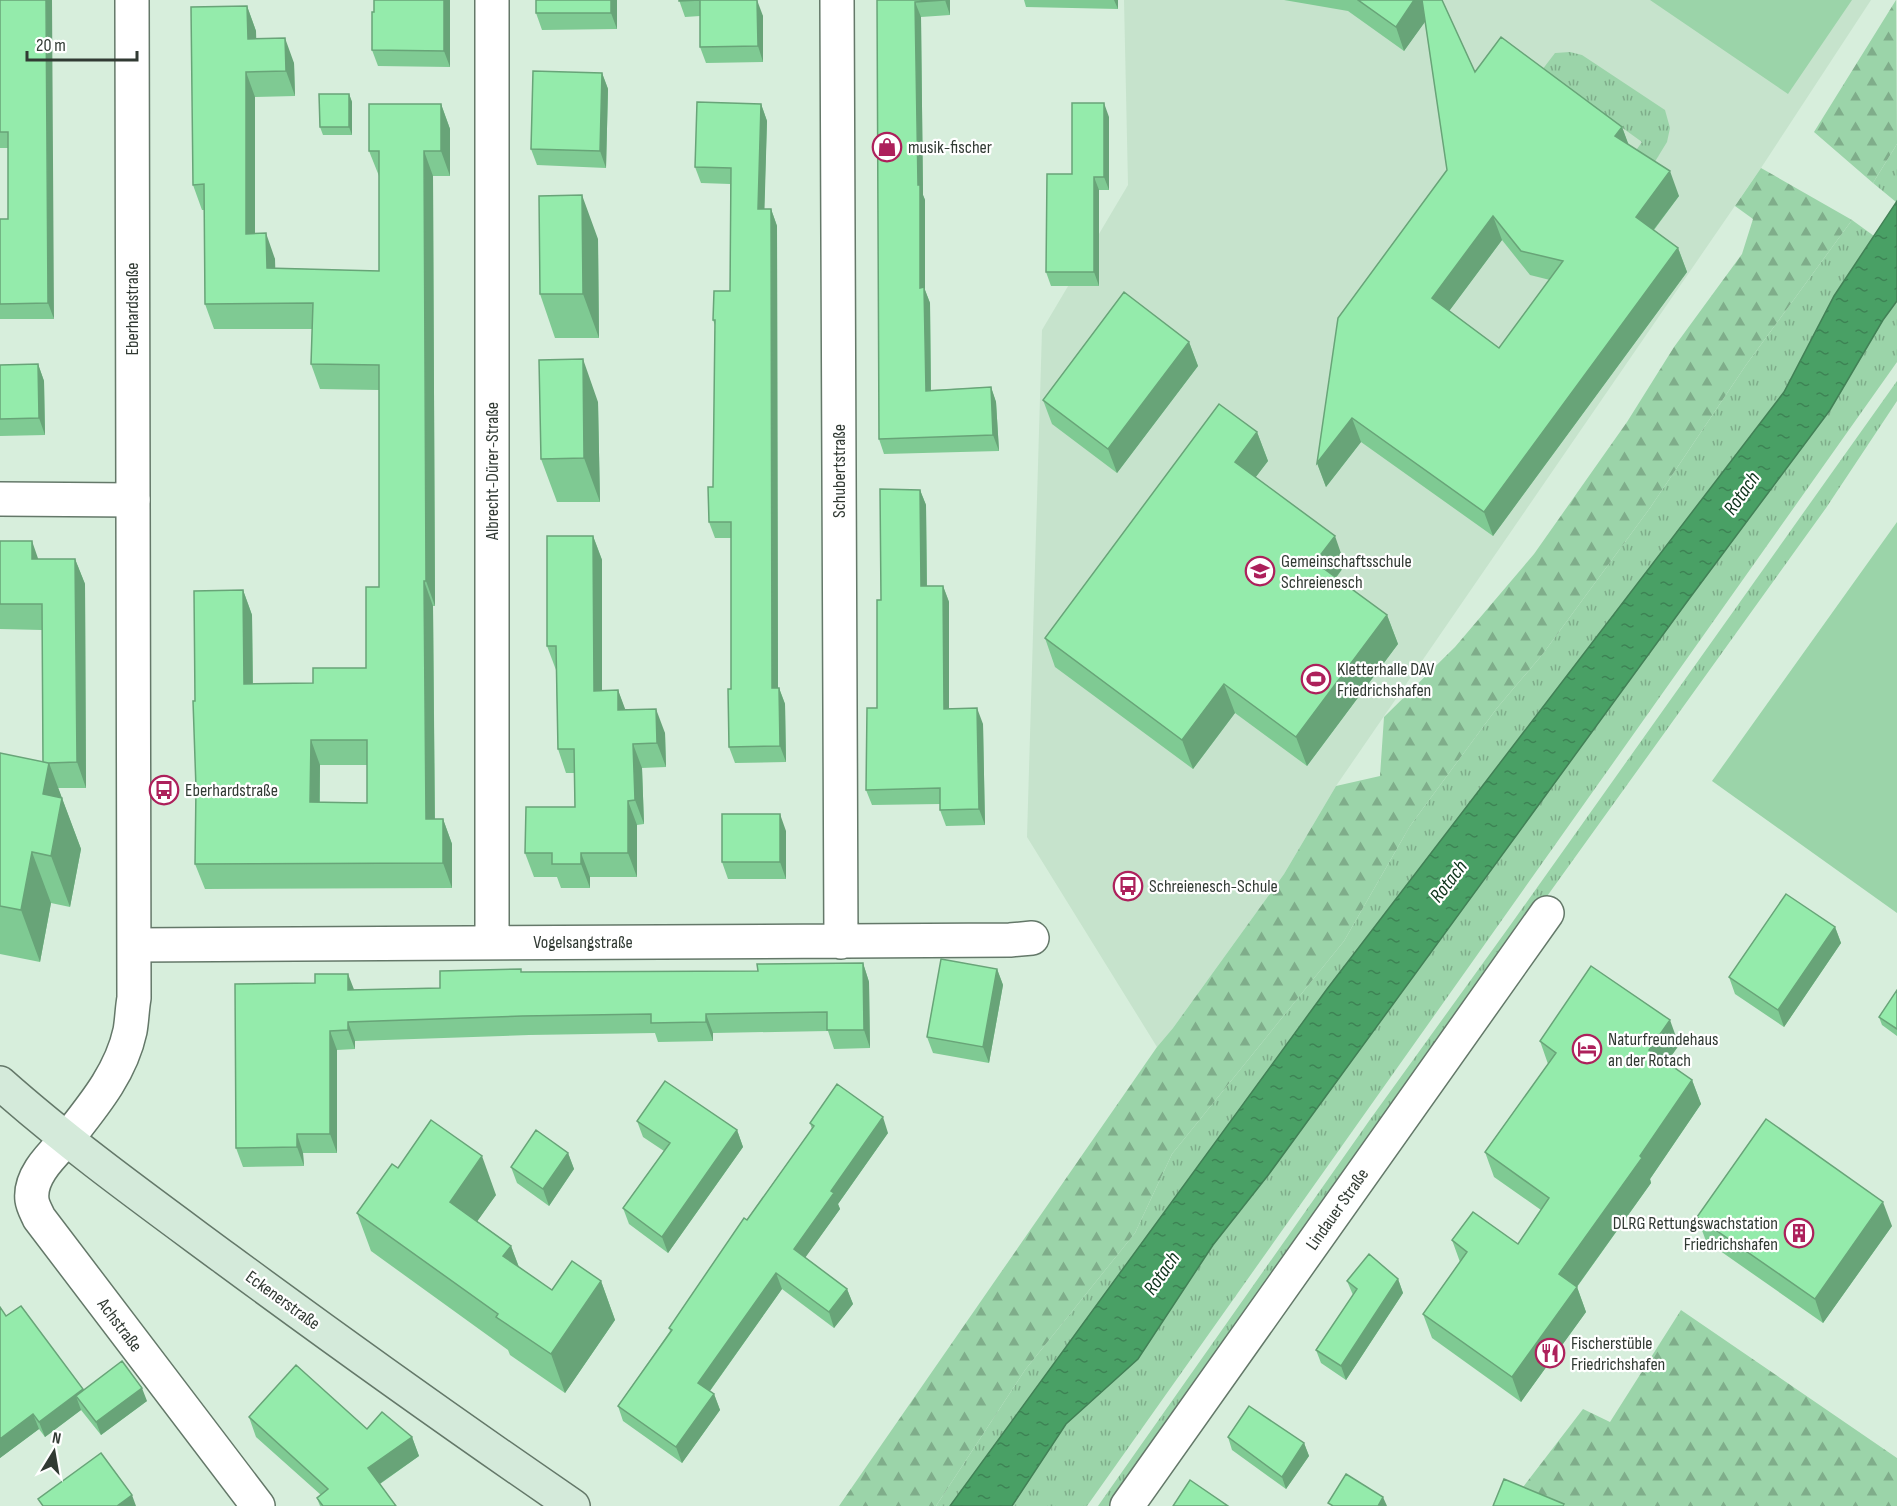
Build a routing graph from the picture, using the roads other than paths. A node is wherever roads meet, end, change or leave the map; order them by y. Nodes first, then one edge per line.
1 (132, 0) edge
2 (492, 0) edge
3 (837, 0) edge
4 (0, 499) edge
5 (132, 500) junction
6 (1547, 913) dead end
7 (1032, 938) dead end
8 (841, 942) junction
9 (492, 943) junction
10 (135, 945) junction
11 (0, 1083) edge
12 (67, 1139) junction
13 (258, 1506) edge
14 (573, 1506) edge
15 (1127, 1506) edge

1 - 5 street, Eberhardstraße
2 - 9 street, Albrecht-Dürer-Straße
3 - 8 street, Schubertstraße
4 - 5 street
5 - 10 street, Eberhardstraße
6 - 15 street, Lindauer Straße
7 - 8 street, Vogelsangstraße
8 - 9 street, Vogelsangstraße
9 - 10 street, Vogelsangstraße
10 - 12 street, Eberhardstraße
11 - 12 main road, Eckenerstraße
12 - 13 street, Achstraße
12 - 14 main road, Eckenerstraße

